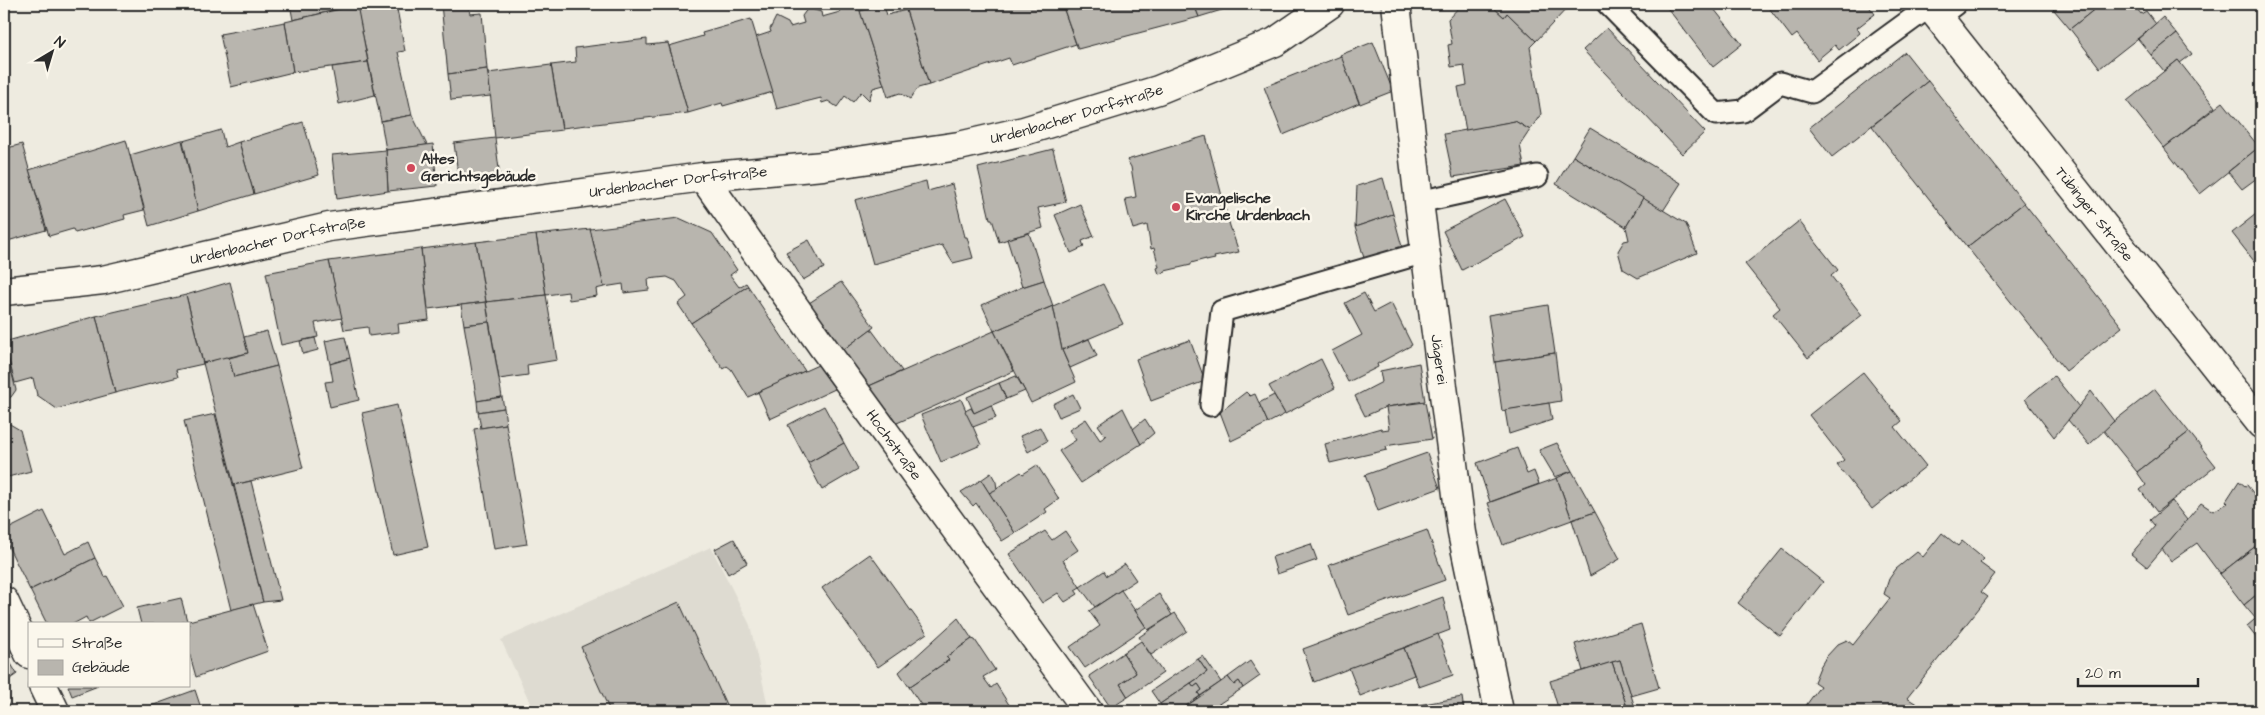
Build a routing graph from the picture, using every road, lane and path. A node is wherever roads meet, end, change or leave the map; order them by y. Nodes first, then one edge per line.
1 (1330, 4) edge
2 (1396, 4) edge
3 (1608, 4) edge
4 (1938, 7) edge
5 (1537, 176) dead end
6 (703, 177) junction
7 (1419, 202) junction
8 (1425, 252) junction
9 (4, 291) edge
10 (1211, 405) dead end
11 (2261, 424) edge
12 (4, 601) edge
13 (28, 652) edge
14 (45, 688) edge
15 (55, 711) edge
16 (1088, 711) edge
17 (1499, 711) edge

1 - 6 street, Urdenbacher Dorfstraße
2 - 7 street, Jägerei
3 - 4 lane
4 - 11 street, Tübinger Straße
5 - 7 lane
6 - 9 street, Urdenbacher Dorfstraße
6 - 16 street, Hochstraße
7 - 8 street, Jägerei
8 - 10 lane
8 - 17 street, Jägerei
12 - 13 street
14 - 15 street

